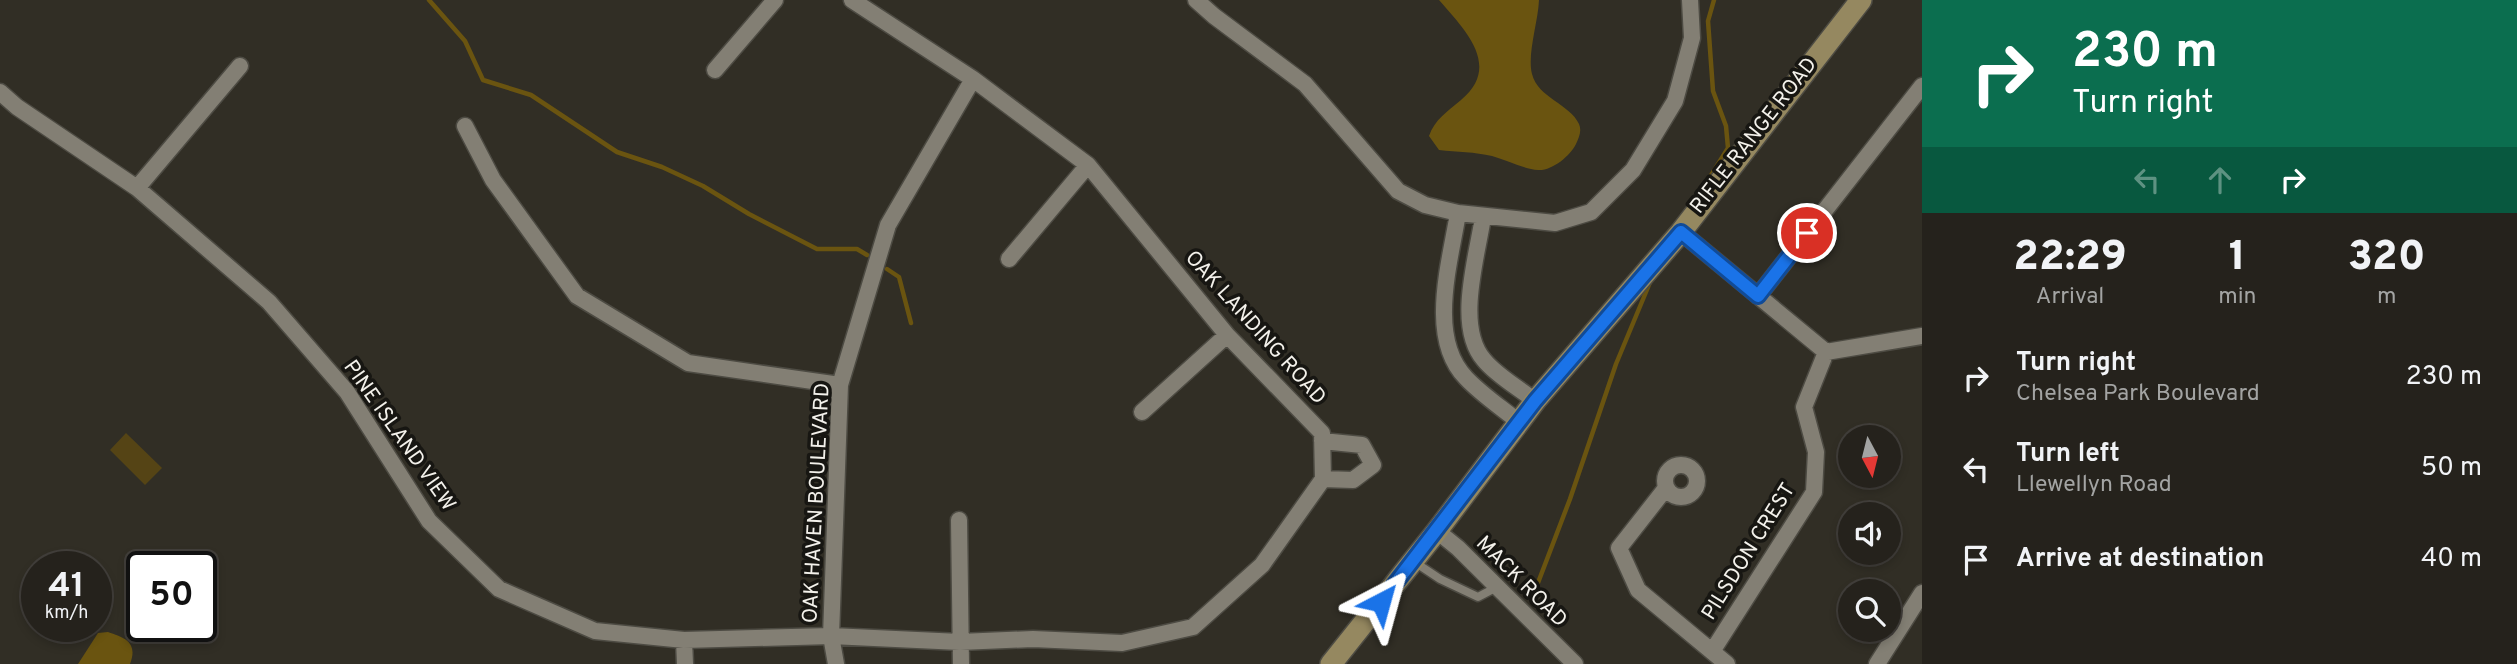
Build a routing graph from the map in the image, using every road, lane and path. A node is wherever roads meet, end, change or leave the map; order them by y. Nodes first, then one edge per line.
1 (775, 0) edge
2 (852, 0) edge
3 (1196, 0) edge
4 (1690, 0) edge
5 (1861, 0) edge
6 (240, 66) dead end
7 (715, 70) dead end
8 (973, 79) junction
9 (1922, 86) edge
10 (0, 92) edge
11 (465, 126) dead end
12 (1088, 165) junction
13 (137, 188) junction
14 (1458, 213) junction
15 (1483, 217) junction
16 (1681, 232) junction
17 (1009, 259) dead end
18 (1758, 296) junction
19 (1227, 335) junction
20 (1922, 336) edge
21 (1826, 352) junction
22 (840, 385) junction
23 (1535, 401) junction
24 (1142, 412) dead end
25 (1520, 423) junction
26 (1322, 441) junction
27 (1323, 479) junction
28 (1666, 488) dead end
29 (959, 520) dead end
30 (1437, 531) junction
31 (1413, 561) junction
32 (1497, 587) junction
33 (1922, 593) edge
34 (831, 636) junction
35 (684, 640) junction
36 (960, 642) junction
37 (1713, 650) junction
38 (685, 664) edge
39 (836, 664) edge
40 (961, 664) edge
41 (1331, 664) edge
42 (1574, 664) edge
43 (1727, 664) edge
44 (1877, 664) edge

1 - 7 street
2 - 8 street, OAK LANDING ROAD
3 - 14 street
4 - 15 street
5 - 16 main road, RIFLE RANGE ROAD
6 - 13 street
8 - 12 street, OAK LANDING ROAD
8 - 22 street, OAK HAVEN BOULEVARD
9 - 18 street
10 - 13 street, PINE ISLAND VIEW
11 - 22 street
12 - 17 street
12 - 19 street, OAK LANDING ROAD
13 - 35 street, PINE ISLAND VIEW
14 - 15 street
14 - 25 street
15 - 23 street
16 - 18 street
16 - 23 main road, RIFLE RANGE ROAD
18 - 21 street
19 - 24 street
19 - 26 street, OAK LANDING ROAD
20 - 21 street
21 - 37 street, PILSDON CREST
22 - 34 street, OAK HAVEN BOULEVARD
23 - 25 main road, RIFLE RANGE ROAD
25 - 30 main road, RIFLE RANGE ROAD
26 - 27 street
26 - 27 street
27 - 36 street
28 - 37 street
29 - 36 street
30 - 31 main road, RIFLE RANGE ROAD
30 - 32 street, MACK ROAD
31 - 32 lane
31 - 41 main road, RIFLE RANGE ROAD
32 - 42 street, MACK ROAD
33 - 44 street
34 - 35 street, PINE ISLAND VIEW
34 - 36 street
34 - 39 street, OAK HAVEN BOULEVARD
35 - 38 street
36 - 40 street
37 - 43 street

